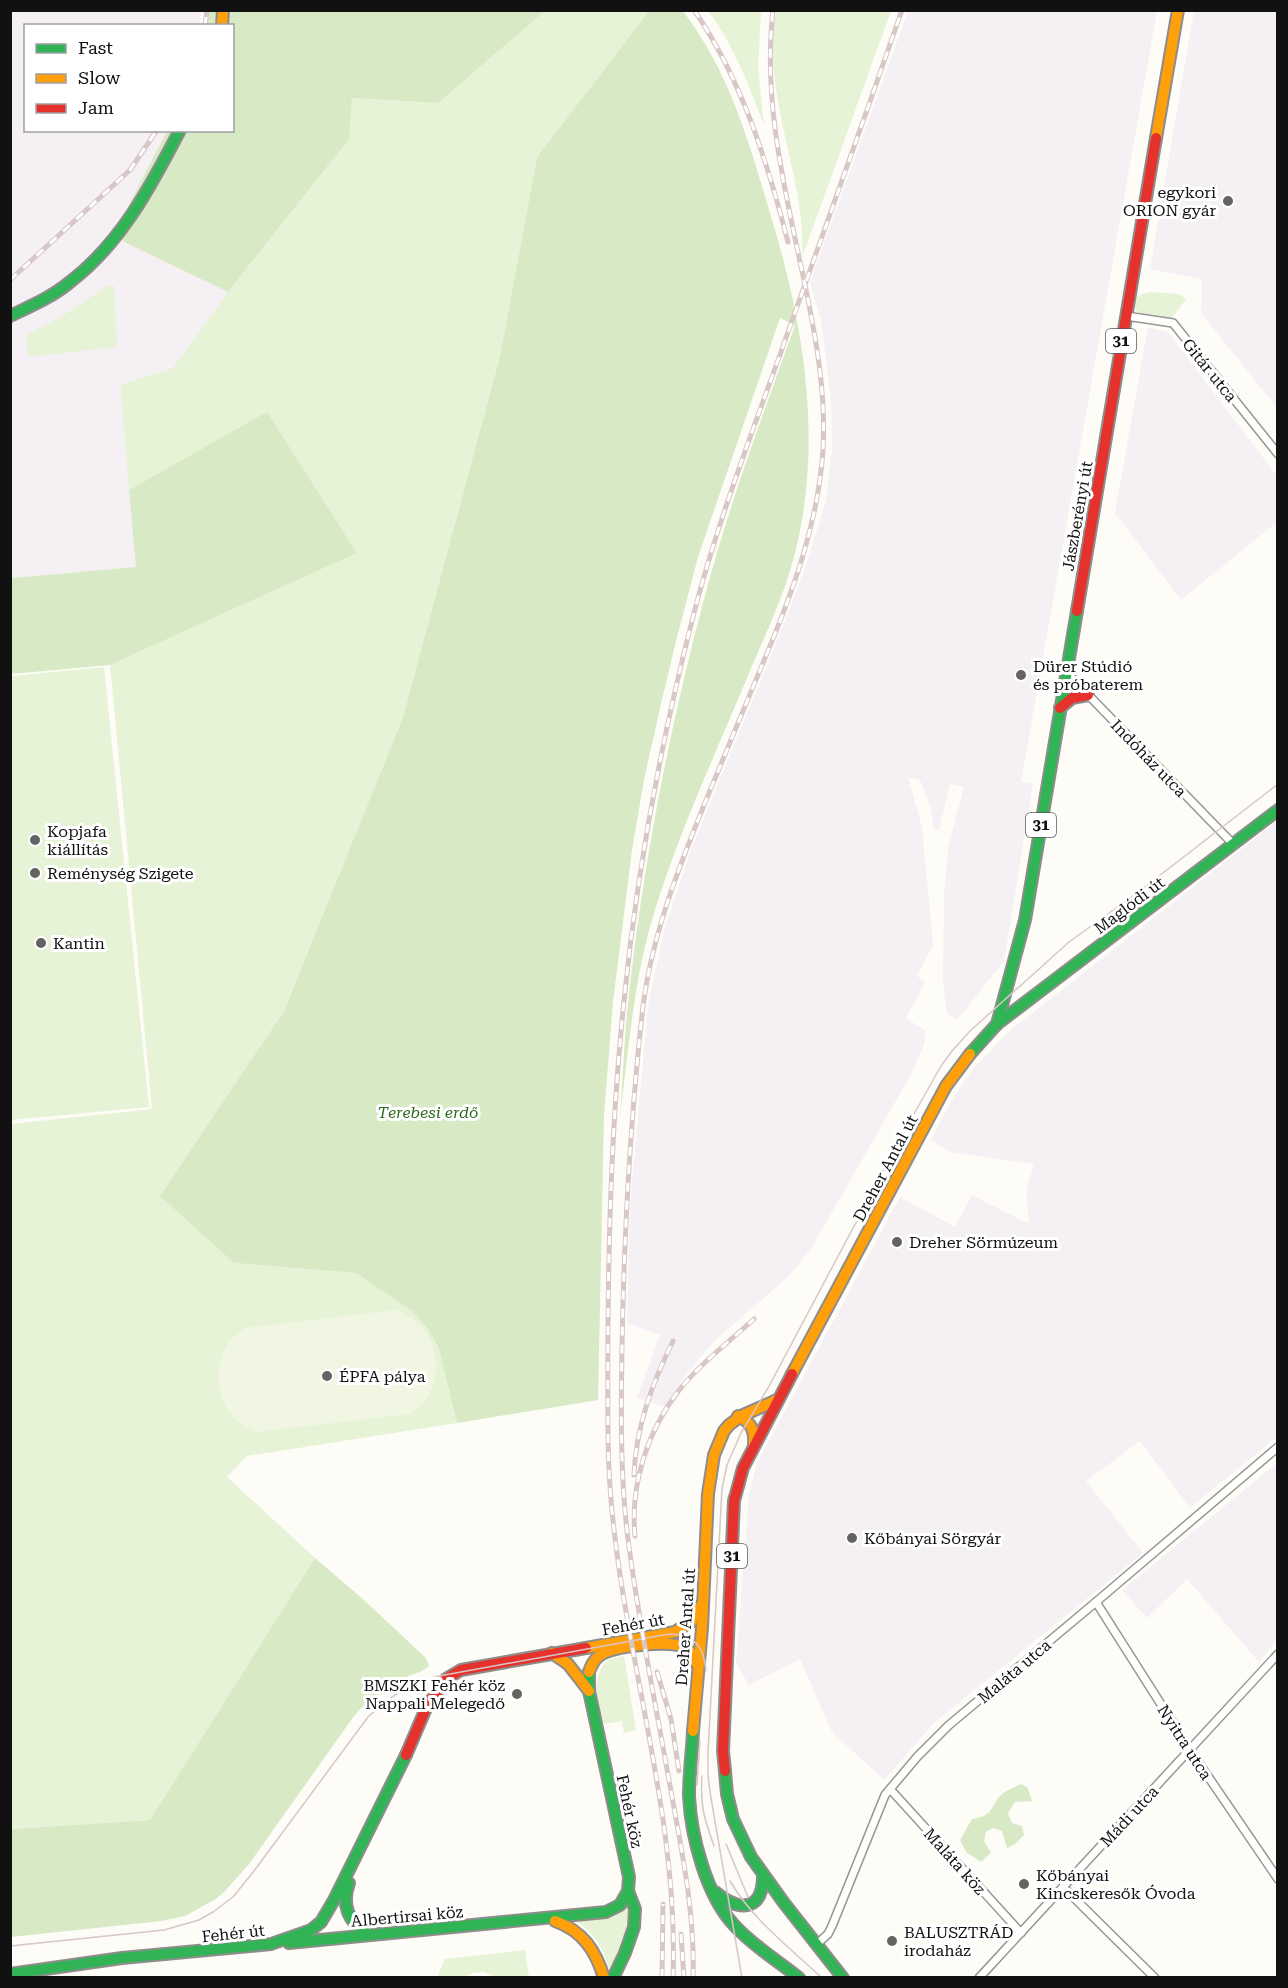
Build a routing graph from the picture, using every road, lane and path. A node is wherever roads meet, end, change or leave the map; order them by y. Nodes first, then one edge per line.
1 (1178, 10) edge
2 (179, 132) edge
3 (10, 316) edge
4 (1126, 316) junction
5 (1278, 454) edge
6 (1065, 672) junction
7 (1088, 695) junction
8 (1060, 708) junction
9 (1278, 810) edge
10 (1234, 845) junction
11 (998, 1024) junction
12 (778, 1399) junction
13 (738, 1416) junction
14 (1278, 1447) edge
15 (753, 1448) junction
16 (704, 1600) junction
17 (1096, 1602) junction
18 (552, 1653) junction
19 (603, 1653) joint
20 (1278, 1654) edge
21 (698, 1665) junction
22 (589, 1691) junction
23 (1190, 1750) junction
24 (890, 1789) junction
25 (384, 1803) junction
26 (763, 1874) junction
27 (1278, 1879) edge
28 (1063, 1887) junction
29 (712, 1889) junction
30 (628, 1891) junction
31 (546, 1918) junction
32 (1021, 1933) junction
33 (368, 1934) junction
34 (271, 1944) junction
35 (816, 1945) junction
36 (10, 1974) edge
37 (604, 1977) edge
38 (613, 1977) edge
39 (799, 1977) edge
40 (843, 1977) edge
41 (979, 1977) edge
42 (1155, 1977) edge

1 - 4 main road, Jászberényi út / 31
2 - 3 main road
4 - 5 street, Gitár utca
4 - 6 main road, Jászberényi út / 31
6 - 7 street, Indóház utca
6 - 8 main road, Jászberényi út / 31
7 - 8 main road
7 - 10 street, Indóház utca
8 - 11 main road, Jászberényi út / 31
9 - 10 main road, Maglódi út
10 - 11 main road, Maglódi út
11 - 12 main road, Dreher Antal út / 31
12 - 13 main road
12 - 15 main road, Dreher Antal út / 31
13 - 15 main road
13 - 16 main road, Dreher Antal út / 31
14 - 17 street, Maláta utca
15 - 26 main road, Dreher Antal út / 31
16 - 18 main road, Fehér út
16 - 21 main road, Dreher Antal út / 31
17 - 23 street, Nyitra utca
17 - 24 street, Maláta utca
18 - 22 main road
18 - 25 main road, Fehér út
19 - 21 main road, Fehér út
19 - 22 main road, Fehér köz
20 - 23 street, Mádi utca
21 - 29 main road, Dreher Antal út / 31
22 - 30 main road, Fehér köz
23 - 27 street, Nyitra utca
23 - 28 street, Mádi utca
24 - 32 street, Maláta köz
24 - 35 street, Maláta utca
25 - 33 main road, Fehér út
25 - 34 main road, Fehér út
26 - 29 main road
26 - 35 main road, 31
28 - 32 street, Mádi utca
28 - 42 street
29 - 39 main road, 31
30 - 31 main road, Albertirsai köz
30 - 38 main road, Fehér köz
31 - 33 main road, Albertirsai köz
31 - 37 main road, Albertirsai köz
32 - 41 street, Mádi utca
33 - 34 main road, Albertirsai köz
34 - 36 main road, Fehér út
35 - 40 main road, 31

